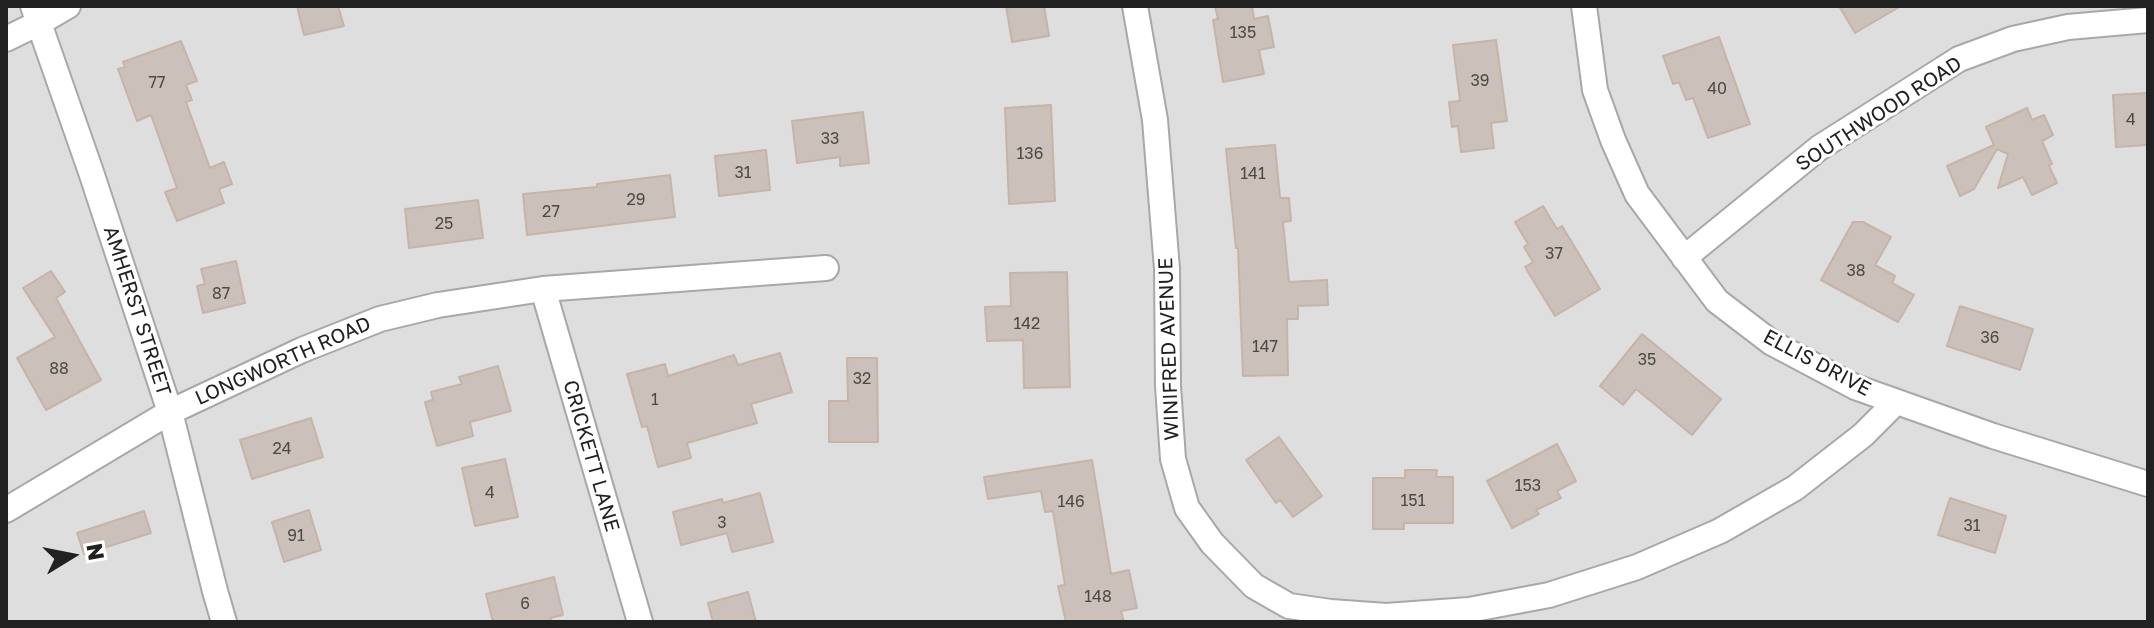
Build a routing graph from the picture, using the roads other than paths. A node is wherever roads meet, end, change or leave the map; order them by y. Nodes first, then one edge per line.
1 (68, 6) edge
2 (1135, 6) edge
3 (1584, 6) edge
4 (36, 15) edge
5 (2148, 20) edge
6 (6, 39) edge
7 (1684, 258) junction
8 (826, 268) dead end
9 (543, 289) junction
10 (1896, 402) junction
11 (170, 412) junction
12 (2148, 484) edge
13 (6, 510) edge
14 (224, 622) edge
15 (640, 622) edge

1 - 4 street
2 - 10 street, WINIFRED AVENUE
3 - 7 street, ELLIS DRIVE
4 - 6 street
4 - 11 street, AMHERST STREET
5 - 7 street, SOUTHWOOD ROAD
7 - 10 street, ELLIS DRIVE
8 - 9 street, LONGWORTH ROAD
9 - 11 street, LONGWORTH ROAD
9 - 15 street, CRICKETT LANE
10 - 12 street, ELLIS DRIVE
11 - 13 street, LONGWORTH ROAD
11 - 14 street, AMHERST STREET

